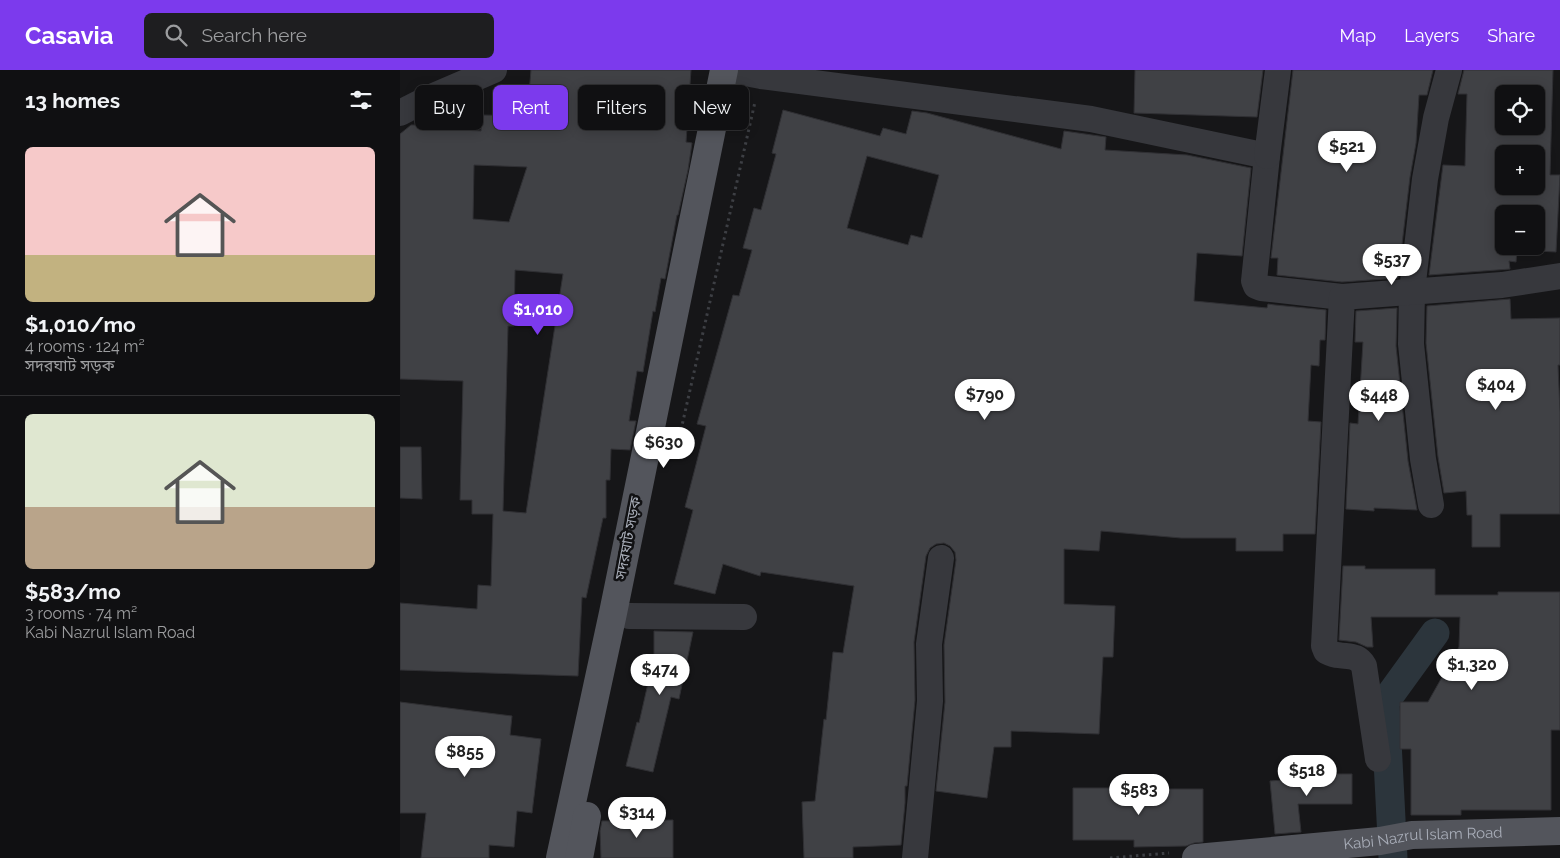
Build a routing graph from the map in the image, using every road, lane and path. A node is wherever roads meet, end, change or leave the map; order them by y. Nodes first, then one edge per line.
1 (494, 70) edge
2 (1278, 70) edge
3 (1449, 70) edge
4 (735, 71) edge
5 (400, 113) edge
6 (1268, 156) junction
7 (1560, 276) edge
8 (1412, 292) junction
9 (1342, 297) junction
10 (1431, 505) dead end
11 (941, 558) dead end
12 (629, 616) junction
13 (744, 617) dead end
14 (1378, 759) dead end
15 (1560, 831) edge
16 (1297, 853) edge
17 (560, 858) edge
18 (580, 858) edge
19 (915, 858) edge
20 (1196, 858) edge

1 - 5 street
2 - 6 street
3 - 8 street
4 - 6 street
4 - 12 main road, সদরঘাট সড়ক
4 - 17 main road, সদরঘাট সড়ক
6 - 9 street
7 - 8 street
8 - 9 street
8 - 10 street
9 - 14 street
11 - 19 street
12 - 13 street
12 - 18 main road, সদরঘাট সড়ক
15 - 16 main road, Kabi Nazrul Islam Road
16 - 20 main road, Kabi Nazrul Islam Road

